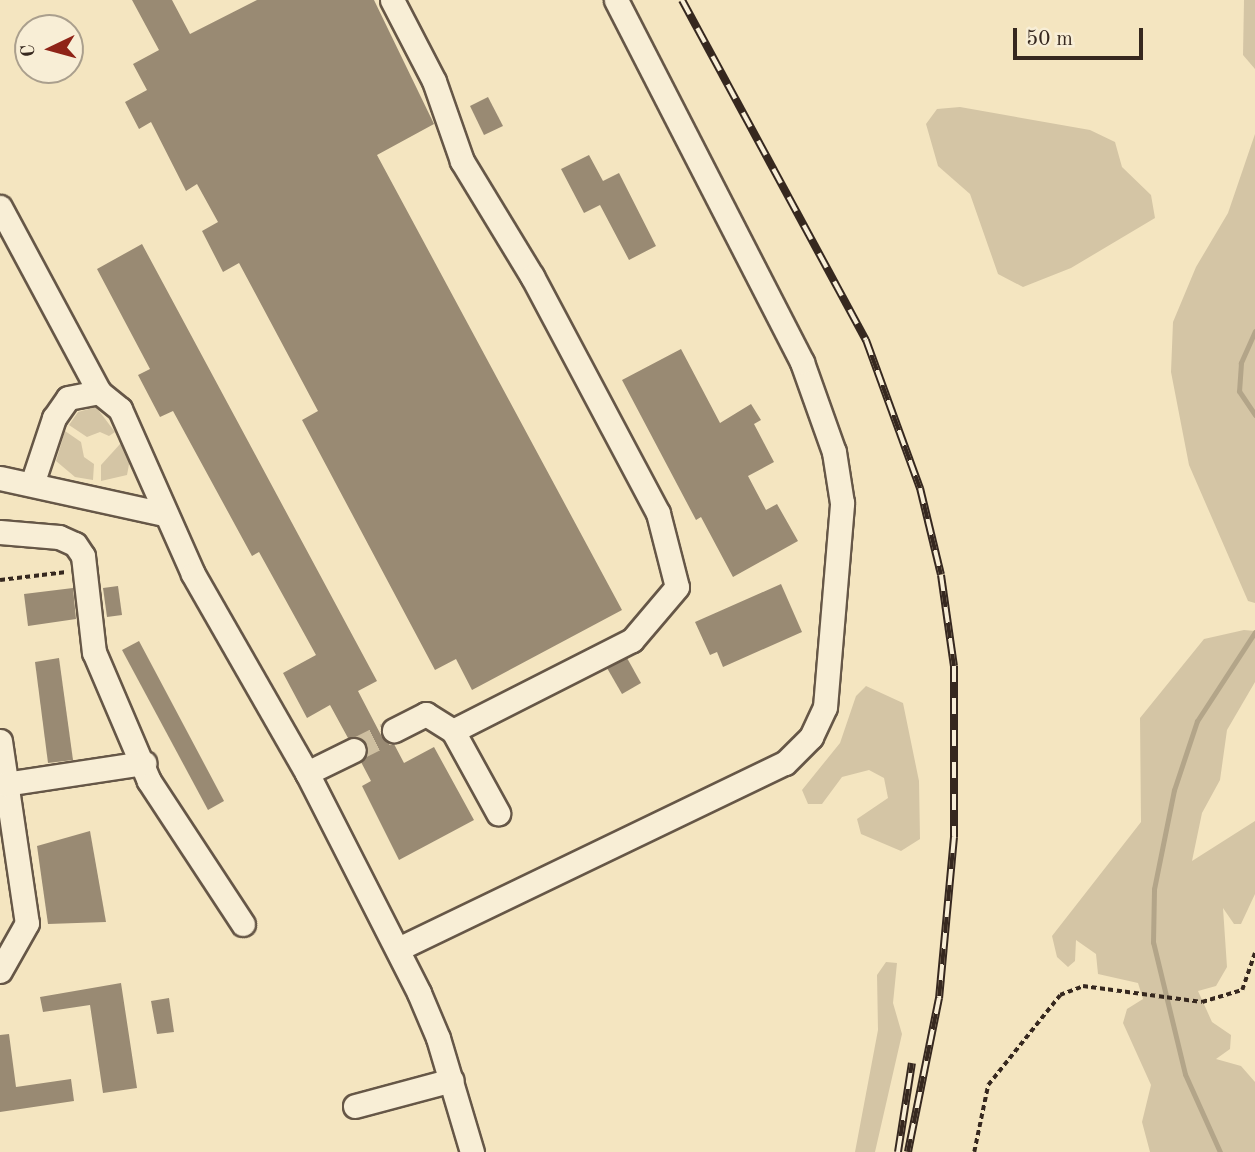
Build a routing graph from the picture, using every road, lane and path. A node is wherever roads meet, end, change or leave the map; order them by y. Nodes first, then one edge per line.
1 (392, 0) edge
2 (616, 0) edge
3 (0, 207) edge
4 (99, 392) junction
5 (0, 478) edge
6 (32, 484) junction
7 (164, 514) junction
8 (0, 532) edge
9 (85, 570) junction
10 (0, 580) edge
11 (394, 730) tunnel mouth
12 (453, 731) junction
13 (0, 741) edge
14 (354, 750) tunnel mouth
15 (144, 763) junction
16 (307, 773) junction
17 (5, 784) junction
18 (498, 813) dead end
19 (243, 924) dead end
20 (398, 950) junction
21 (1255, 953) edge
22 (0, 971) edge
23 (452, 1080) junction
24 (355, 1106) dead end
25 (472, 1152) edge
26 (974, 1152) edge

1 - 12 street
2 - 20 street
3 - 4 street
4 - 6 street
4 - 7 street
5 - 6 street
6 - 7 street
7 - 16 street
8 - 9 street
9 - 10 path
9 - 15 street
11 - 12 street
12 - 18 street
13 - 17 street
14 - 16 street
15 - 17 street
15 - 19 street
16 - 20 street
17 - 22 street
20 - 23 street
21 - 26 path
23 - 24 street
23 - 25 street

